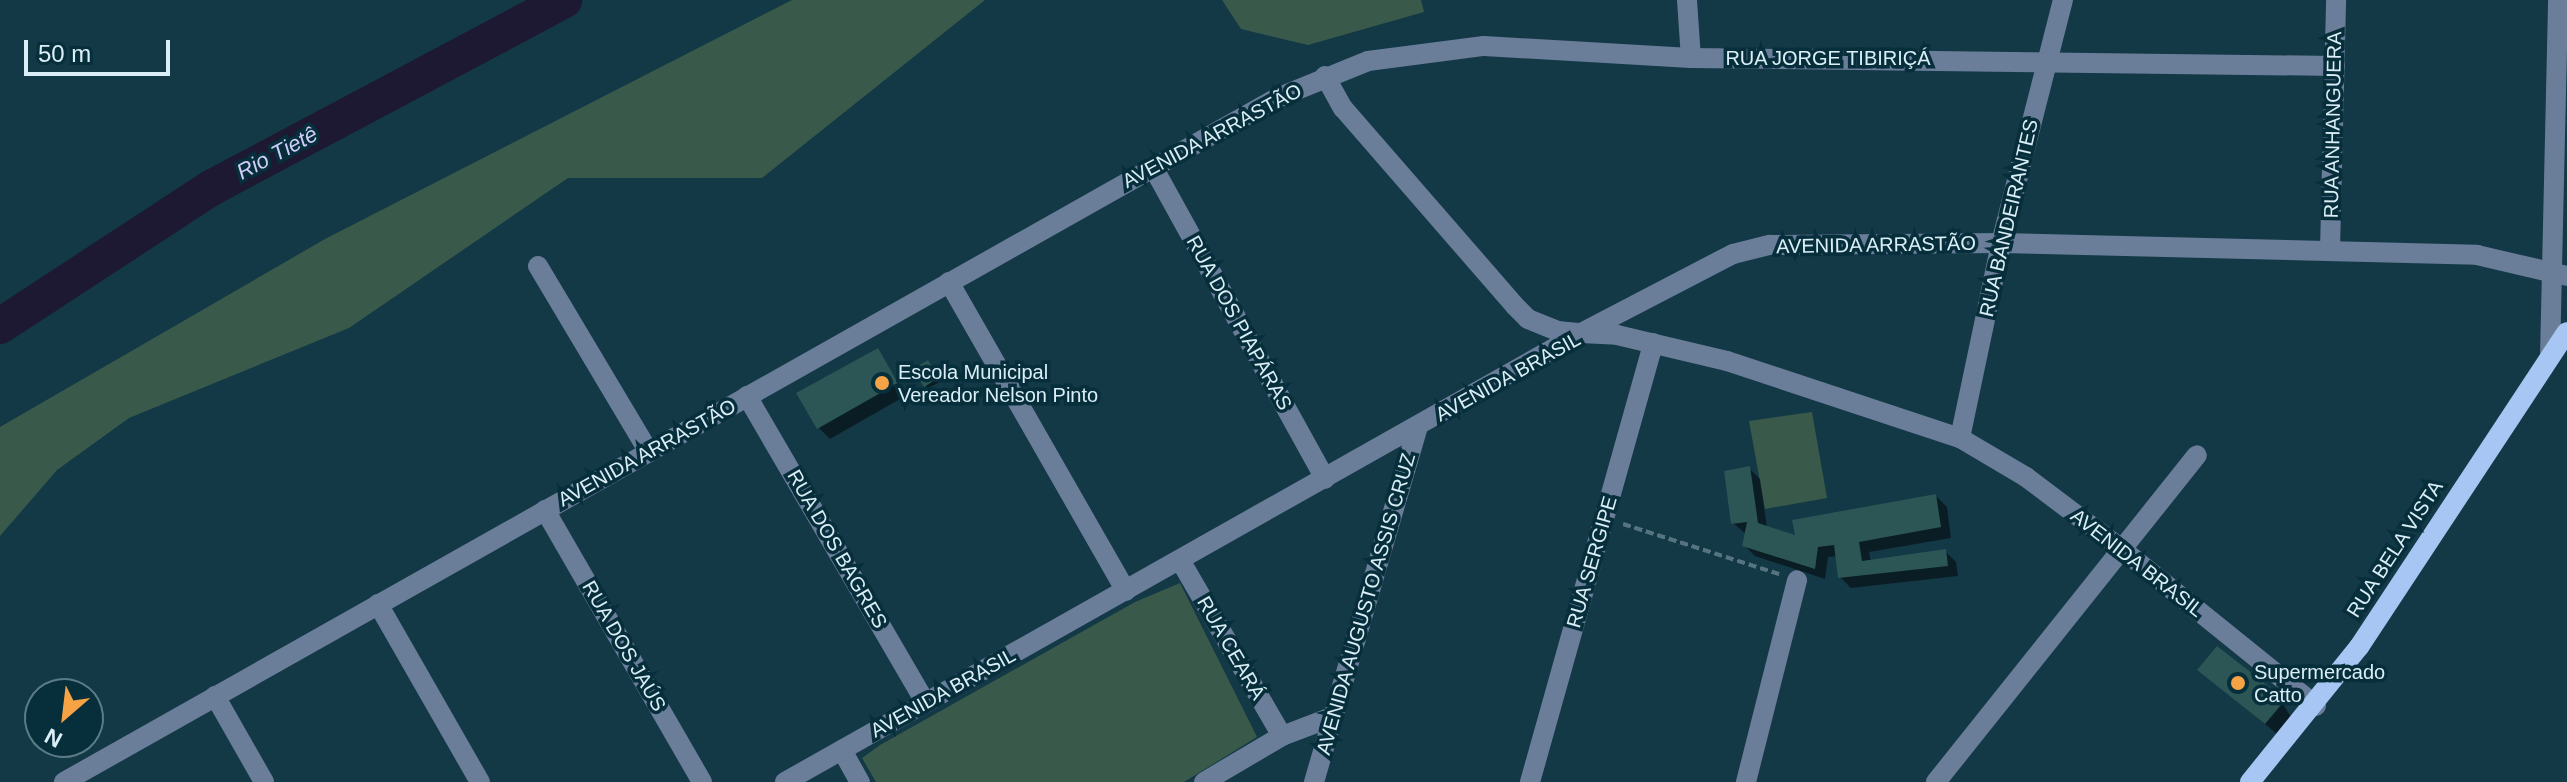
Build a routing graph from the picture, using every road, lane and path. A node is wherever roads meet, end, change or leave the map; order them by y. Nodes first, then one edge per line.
1 (1687, 0) edge
2 (2063, 0) edge
3 (2336, 0) edge
4 (2558, 0) edge
5 (1691, 58) junction
6 (2047, 59) junction
7 (2335, 66) junction
8 (1325, 76) junction
9 (1153, 167) junction
10 (2001, 243) junction
11 (2330, 250) junction
12 (538, 266) dead end
13 (2561, 274) edge
14 (949, 282) junction
15 (2567, 332) edge
16 (1581, 333) junction
17 (1653, 343) junction
18 (2550, 357) junction
19 (747, 396) junction
20 (1418, 427) junction
21 (1960, 438) junction
22 (649, 452) junction
23 (2197, 455) dead end
24 (1325, 479) junction
25 (545, 510) junction
26 (1605, 518) junction
27 (2123, 550) junction
28 (1180, 560) junction
29 (1797, 580) joint
30 (1126, 591) junction
31 (378, 604) junction
32 (215, 696) junction
33 (926, 703) junction
34 (2316, 706) junction
35 (1332, 717) junction
36 (1282, 736) junction
37 (842, 750) junction
38 (64, 782) edge
39 (264, 782) edge
40 (480, 782) edge
41 (702, 782) edge
42 (785, 782) edge
43 (860, 782) edge
44 (1204, 782) edge
45 (1314, 782) edge
46 (1530, 782) edge
47 (1746, 782) edge
48 (1936, 782) edge
49 (2250, 782) edge

1 - 5 street
2 - 6 street, RUA BANDEIRANTES
3 - 7 street, RUA ANHANGUERA
4 - 13 street
5 - 6 street, RUA JORGE TIBIRIÇÁ
5 - 8 street, RUA JORGE TIBIRIÇÁ
6 - 7 street, RUA JORGE TIBIRIÇÁ
6 - 10 street, RUA BANDEIRANTES
7 - 11 street, RUA ANHANGUERA
8 - 9 street, AVENIDA ARRASTÃO
8 - 16 street, AVENIDA ARRASTÃO
9 - 14 street, AVENIDA ARRASTÃO
9 - 24 street, RUA DOS PIAPÁRAS
10 - 11 street, AVENIDA ARRASTÃO
10 - 16 street, AVENIDA ARRASTÃO
10 - 21 street, RUA BANDEIRANTES
11 - 13 street, AVENIDA ARRASTÃO
12 - 22 street
13 - 18 street
14 - 19 street, AVENIDA ARRASTÃO
14 - 30 street
15 - 18 main road, RUA BELA VISTA
16 - 17 street, AVENIDA BRASIL
16 - 20 street, AVENIDA BRASIL
17 - 21 street, AVENIDA BRASIL
17 - 26 street, RUA SERGIPE
18 - 34 main road, RUA BELA VISTA
19 - 22 street, AVENIDA ARRASTÃO
19 - 33 street, RUA DOS BAGRES
20 - 24 street, AVENIDA BRASIL
20 - 35 street, AVENIDA AUGUSTO ASSIS CRUZ
21 - 27 street, AVENIDA BRASIL
22 - 25 street, AVENIDA ARRASTÃO
23 - 27 street
24 - 28 street, AVENIDA BRASIL
25 - 31 street, AVENIDA ARRASTÃO
25 - 41 street, RUA DOS JAÚS
26 - 29 path
26 - 46 street, RUA SERGIPE
27 - 34 street, AVENIDA BRASIL
27 - 48 street
28 - 30 street, AVENIDA BRASIL
28 - 36 street, RUA CEARÁ
29 - 47 street
30 - 33 street, AVENIDA BRASIL
31 - 32 street, AVENIDA ARRASTÃO
31 - 40 street
32 - 38 street, AVENIDA ARRASTÃO
32 - 39 street
33 - 37 street, AVENIDA BRASIL
34 - 49 main road, RUA BELA VISTA
35 - 36 street
35 - 45 street, AVENIDA AUGUSTO ASSIS CRUZ
36 - 44 street
37 - 42 street, AVENIDA BRASIL
37 - 43 street

